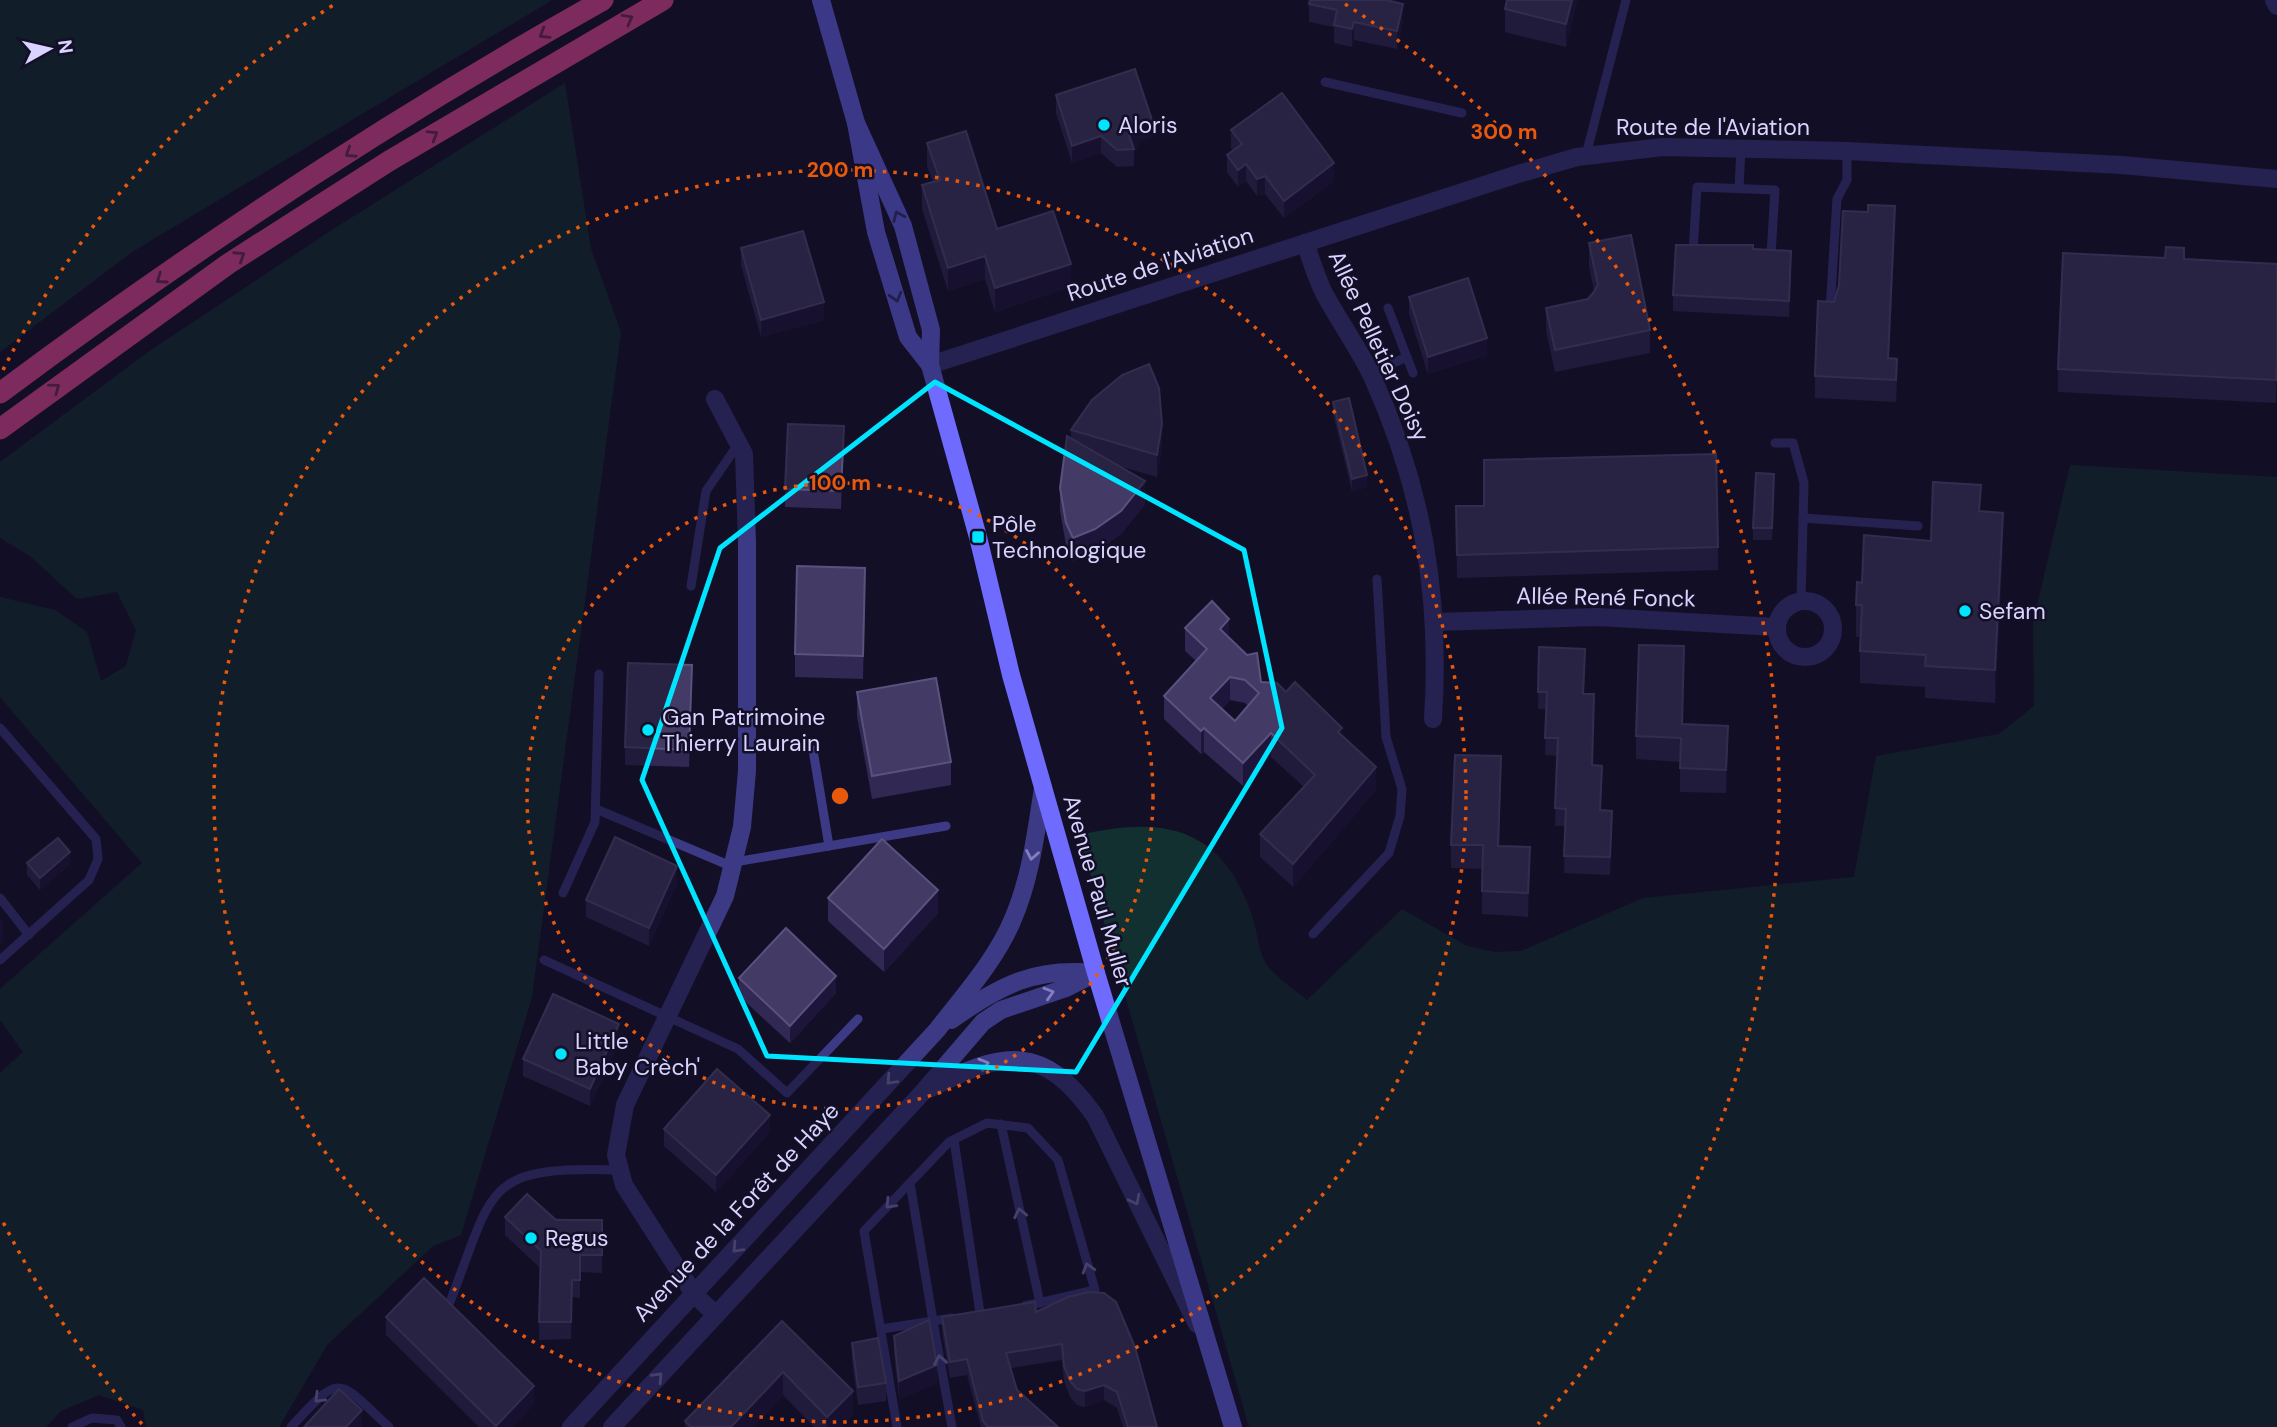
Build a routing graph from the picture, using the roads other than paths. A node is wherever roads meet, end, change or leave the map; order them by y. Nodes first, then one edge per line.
1 (603, 0) edge
2 (663, 0) edge
3 (821, 0) edge
4 (1626, 0) edge
5 (2274, 0) edge
6 (2277, 6) edge
7 (1325, 82) dead end
8 (1462, 113) dead end
9 (856, 123) junction
10 (1741, 148) junction
11 (1847, 152) junction
12 (1586, 155) junction
13 (2277, 178) edge
14 (1739, 188) junction
15 (1305, 243) junction
16 (1693, 253) edge
17 (1771, 255) edge
18 (1388, 308) dead end
19 (1830, 313) edge
20 (1407, 357) junction
21 (930, 365) junction
22 (1370, 373) junction
23 (1413, 373) dead end
24 (0, 393) edge
25 (715, 399) dead end
26 (0, 429) edge
27 (740, 442) junction
28 (1775, 443) dead end
29 (1802, 518) junction
30 (1918, 526) dead end
31 (1377, 579) dead end
32 (691, 586) dead end
33 (1801, 600) junction
34 (1436, 622) junction
35 (1776, 627) junction
36 (599, 674) dead end
37 (1433, 719) dead end
38 (0, 728) edge
39 (813, 750) dead end
40 (1043, 788) junction
41 (596, 809) junction
42 (946, 826) dead end
43 (829, 846) junction
44 (734, 864) junction
45 (563, 893) dead end
46 (0, 898) edge
47 (29, 934) junction
48 (1313, 934) dead end
49 (0, 960) edge
50 (544, 960) dead end
51 (1096, 973) junction
52 (667, 1017) junction
53 (858, 1019) dead end
54 (937, 1030) junction
55 (922, 1093) junction
56 (1001, 1124) junction
57 (954, 1140) junction
58 (619, 1170) junction
59 (910, 1183) junction
60 (694, 1294) junction
61 (450, 1302) edge
62 (1040, 1303) junction
63 (1016, 1307) edge
64 (992, 1311) edge
65 (980, 1313) junction
66 (716, 1315) junction
67 (933, 1321) junction
68 (881, 1329) junction
69 (1213, 1357) junction
70 (72, 1427) edge
71 (121, 1427) edge
72 (291, 1427) edge
73 (388, 1427) edge
74 (571, 1427) edge
75 (612, 1427) edge
76 (897, 1427) edge
77 (952, 1427) edge
78 (1233, 1427) edge

1 -> 24 highway
26 -> 2 highway
3 - 9 main road, Avenue Paul Muller
4 - 12 lane
5 - 6 street
7 - 8 lane
9 -> 21 main road, Avenue Paul Muller
21 -> 9 main road, Avenue Paul Muller
10 - 11 street, Route de l'Aviation
10 - 12 street, Route de l'Aviation
10 - 14 lane
11 - 13 street, Route de l'Aviation
11 - 19 lane
12 - 15 street, Route de l'Aviation
14 - 16 lane
14 - 17 lane
15 - 21 street, Route de l'Aviation
15 - 22 street, Allée Pelletier Doisy
18 - 20 lane
20 - 22 lane
20 - 23 lane
21 - 40 main road, Avenue Paul Muller
22 - 34 street, Allée Pelletier Doisy
25 - 27 street
27 - 32 lane
27 - 44 street
28 - 29 lane
29 - 30 lane
29 - 33 lane
31 - 48 lane
33 - 35 street
33 - 35 street
34 - 35 street, Allée René Fonck
34 - 37 street, Allée Pelletier Doisy
36 - 41 lane
38 - 47 lane
39 - 43 lane
40 - 51 main road, Avenue Paul Muller
40 -> 54 street, Avenue de la Forêt de Haye
41 - 44 lane
41 - 45 lane
42 - 43 lane
43 - 44 lane
44 - 52 street
46 - 47 lane
47 - 49 lane
50 - 52 lane
51 - 54 street, Avenue de la Forêt de Haye
55 -> 51 street
51 - 69 main road, Avenue Paul Muller
52 - 53 lane
52 - 58 street
54 -> 60 street, Avenue de la Forêt de Haye
55 - 66 street
55 -> 69 street
56 - 57 lane
62 -> 56 lane
62 -> 56 lane
57 - 59 lane
57 - 65 lane
58 - 60 street
58 - 61 lane
59 - 67 lane
59 -> 68 lane
60 - 66 street
60 - 74 street, Avenue de la Forêt de Haye
62 - 63 lane
64 - 65 lane
65 - 67 lane
75 -> 66 street
67 - 68 lane
77 -> 67 lane
68 - 76 lane
69 - 78 main road, Avenue Paul Muller
70 - 71 lane
73 -> 72 lane

